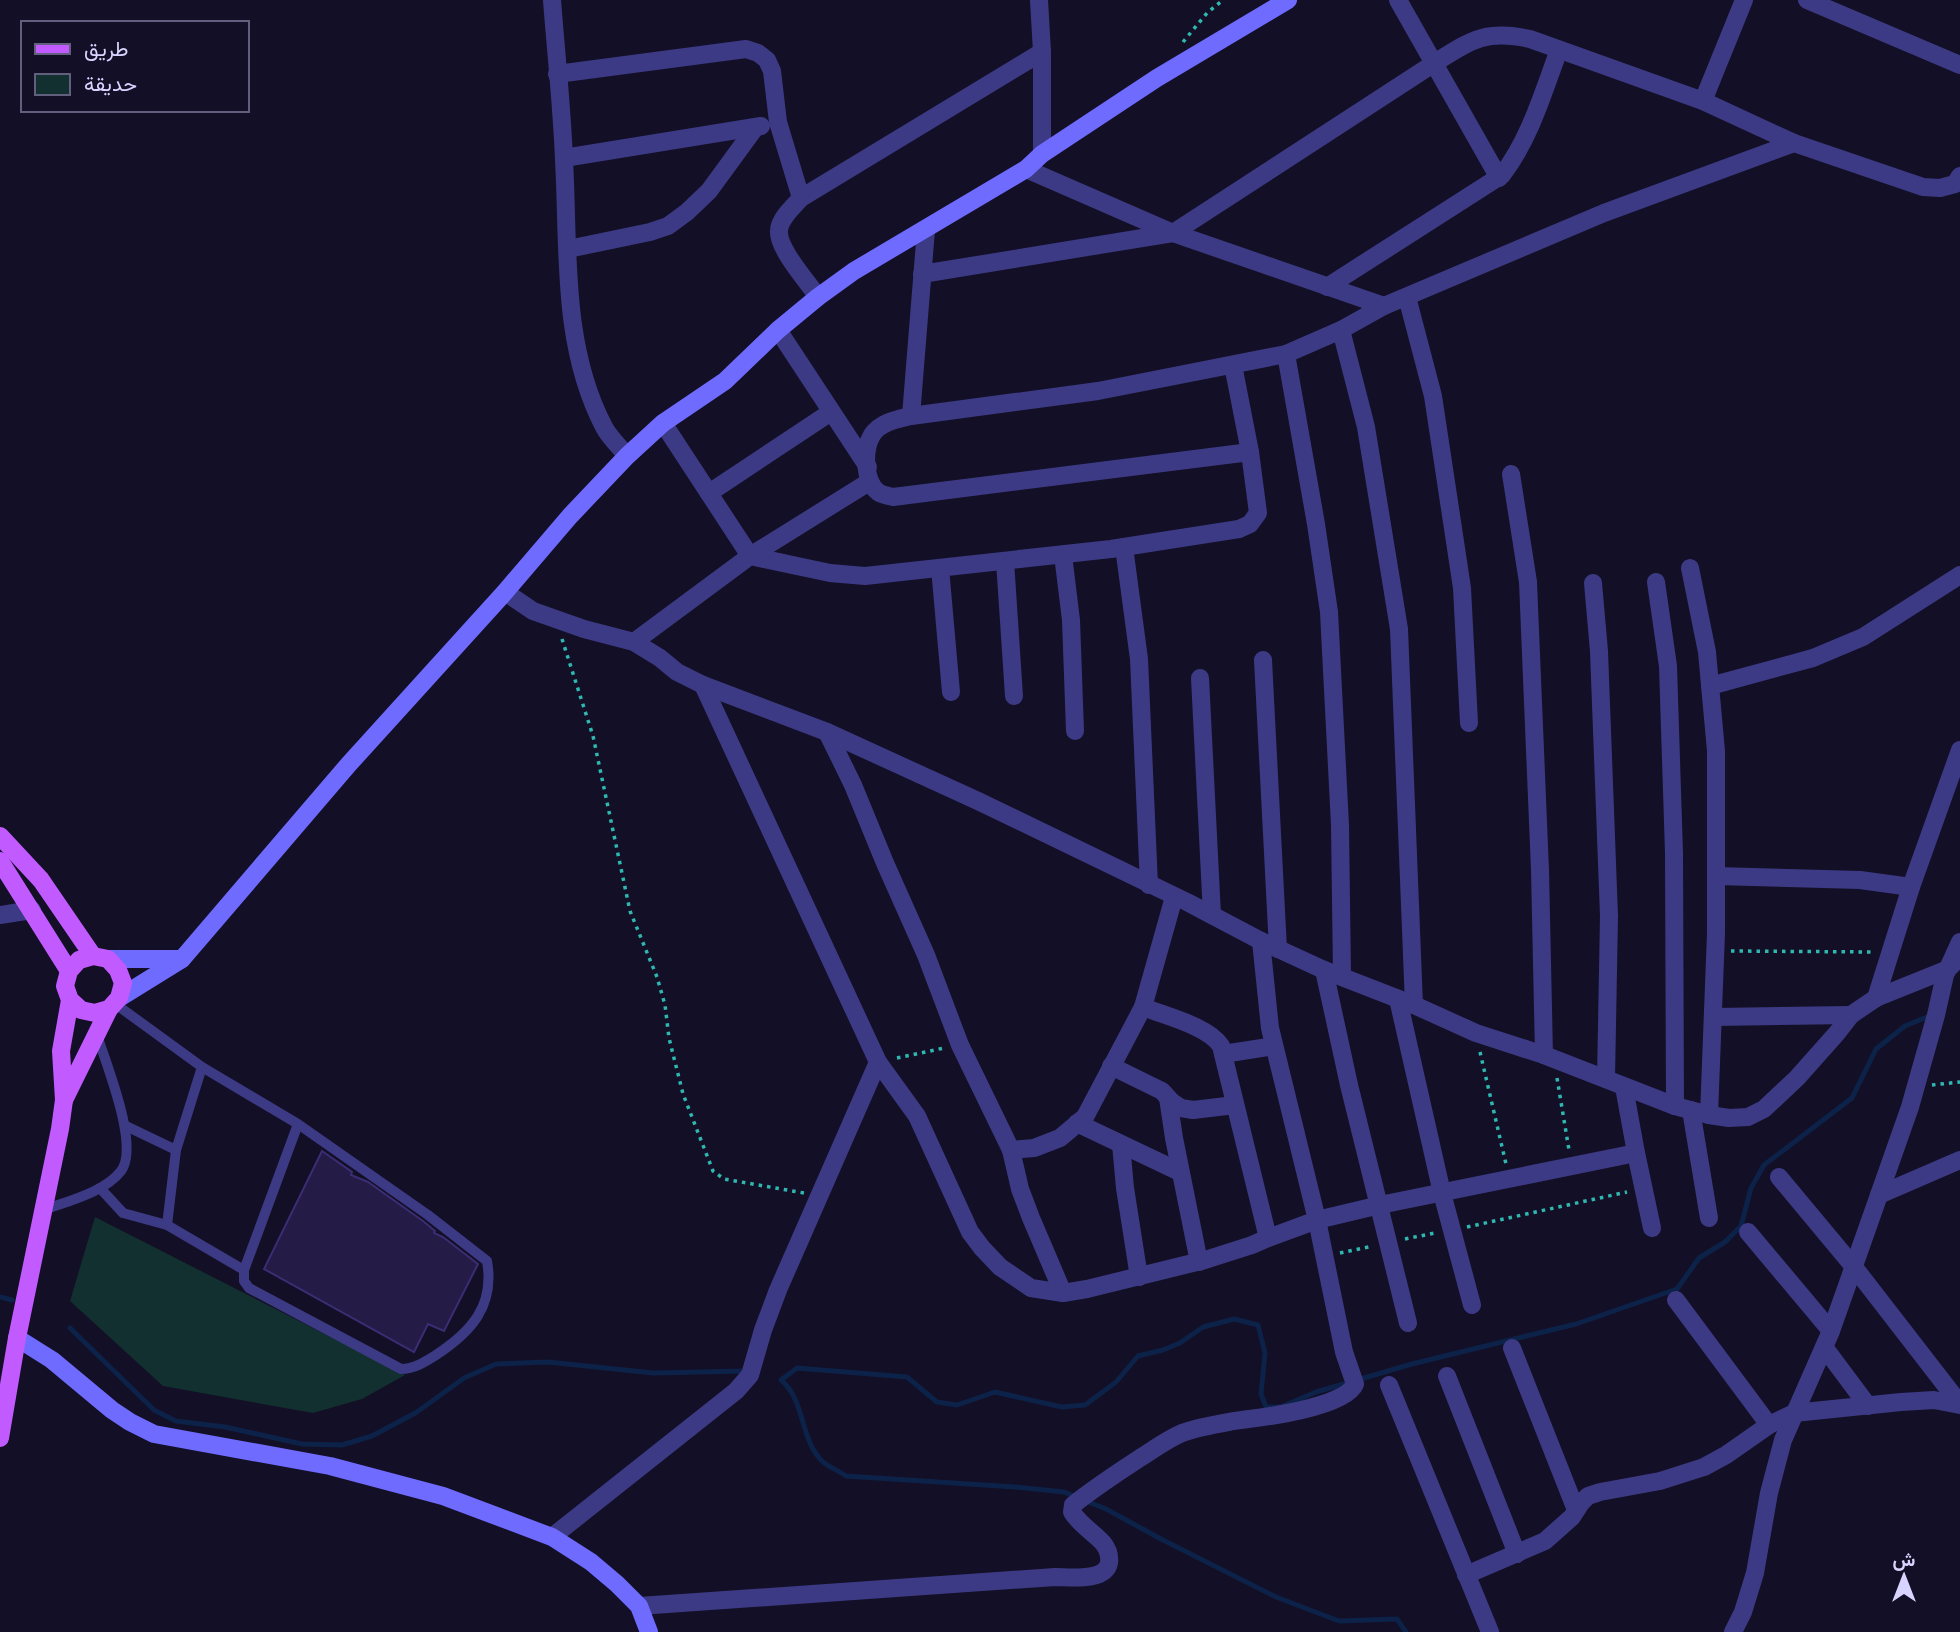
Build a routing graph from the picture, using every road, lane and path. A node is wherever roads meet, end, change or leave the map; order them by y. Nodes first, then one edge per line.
1 (552, 0) edge
2 (1039, 0) edge
3 (1288, 0) edge
4 (1398, 0) edge
5 (1744, 0) edge
6 (1807, 0) edge
7 (1559, 50) junction
8 (1042, 52) junction
9 (1433, 64) junction
10 (1960, 65) edge
11 (557, 74) junction
12 (1703, 101) junction
13 (778, 122) junction
14 (755, 128) junction
15 (1794, 143) junction
16 (1042, 154) junction
17 (564, 158) junction
18 (1026, 169) junction
19 (1960, 176) edge
20 (1499, 178) junction
21 (801, 198) junction
22 (926, 230) junction
23 (1173, 233) junction
24 (568, 249) junction
25 (922, 274) junction
26 (1327, 287) junction
27 (818, 297) junction
28 (1407, 297) junction
29 (1384, 306) junction
30 (778, 330) junction
31 (1341, 330) junction
32 (1286, 354) junction
33 (1233, 365) junction
34 (831, 412) junction
35 (911, 416) junction
36 (663, 424) junction
37 (1250, 452) junction
38 (627, 456) junction
39 (1511, 474) dead end
40 (868, 475) junction
41 (709, 493) junction
42 (1124, 547) junction
43 (1063, 555) junction
44 (750, 556) junction
45 (1005, 561) junction
46 (940, 568) junction
47 (1690, 568) dead end
48 (1958, 578) edge
49 (1656, 582) dead end
50 (1593, 583) dead end
51 (505, 592) junction
52 (556, 620) junction
53 (634, 642) junction
54 (1264, 660) dead end
55 (1200, 677) dead end
56 (703, 685) junction
57 (1710, 686) junction
58 (951, 692) dead end
59 (1014, 695) dead end
60 (1469, 723) dead end
61 (1075, 731) dead end
62 (827, 732) junction
63 (1960, 750) edge
64 (0, 836) edge
65 (0, 861) edge
66 (1716, 876) junction
67 (1149, 885) junction
68 (1911, 887) junction
69 (1174, 897) junction
70 (32, 910) junction
71 (0, 915) edge
72 (1212, 915) junction
73 (1261, 941) junction
74 (1960, 943) edge
75 (1278, 949) junction
76 (1715, 951) junction
77 (1890, 954) junction
78 (100, 958) junction
79 (182, 959) junction
80 (1951, 967) edge
81 (1324, 970) junction
82 (69, 971) junction
83 (1342, 976) junction
84 (1876, 998) junction
85 (70, 1000) junction
86 (1406, 1002) junction
87 (114, 1003) junction
88 (1143, 1007) junction
89 (1851, 1015) junction
90 (1713, 1017) junction
91 (1476, 1033) junction
92 (97, 1035) junction
93 (960, 1045) junction
94 (1275, 1046) junction
95 (1223, 1054) junction
96 (1549, 1057) junction
97 (878, 1062) junction
98 (1111, 1066) junction
99 (202, 1067) junction
100 (1606, 1079) junction
101 (1960, 1082) edge
102 (1916, 1086) junction
103 (1625, 1087) junction
104 (1168, 1098) junction
105 (64, 1100) junction
106 (1235, 1105) junction
107 (1683, 1108) junction
108 (1709, 1115) junction
109 (1077, 1123) junction
110 (298, 1124) junction
111 (126, 1126) junction
112 (1121, 1144) junction
113 (176, 1150) junction
114 (1011, 1150) junction
115 (1636, 1153) junction
116 (1960, 1160) edge
117 (1572, 1166) junction
118 (1180, 1172) junction
119 (1779, 1177) dead end
120 (1510, 1179) junction
121 (100, 1188) junction
122 (1643, 1188) junction
123 (1442, 1192) junction
124 (820, 1195) junction
125 (1879, 1195) junction
126 (1380, 1205) junction
127 (44, 1210) junction
128 (1709, 1218) dead end
129 (1317, 1220) junction
130 (167, 1225) junction
131 (1652, 1228) dead end
132 (1452, 1230) junction
133 (1748, 1232) dead end
134 (1268, 1238) junction
135 (1388, 1243) junction
136 (1324, 1256) junction
137 (1199, 1262) junction
138 (1854, 1266) junction
139 (244, 1270) junction
140 (1139, 1277) junction
141 (1063, 1293) junction
142 (1676, 1300) dead end
143 (1472, 1305) dead end
144 (1408, 1323) dead end
145 (17, 1338) junction
146 (1827, 1339) junction
147 (1512, 1348) dead end
148 (1447, 1376) dead end
149 (1389, 1385) dead end
150 (1960, 1405) edge
151 (1868, 1406) junction
152 (1794, 1413) junction
153 (1769, 1425) junction
154 (0, 1438) edge
155 (1576, 1510) junction
156 (552, 1537) junction
157 (1517, 1554) junction
158 (1466, 1575) junction
159 (639, 1606) junction
160 (649, 1632) edge
161 (1490, 1632) edge
162 (1733, 1632) edge

1 - 11 street
2 - 8 street
3 - 16 street
4 - 9 street
5 - 12 street
6 - 10 street
7 - 9 street
7 - 12 street
7 - 20 street
8 - 16 street
8 - 21 street
9 - 20 street
9 - 23 street
11 - 13 street
11 - 17 street
12 - 15 street
13 - 14 street
13 - 21 street
14 - 17 street
14 - 24 street
15 - 19 street
15 - 28 street
16 - 18 street
17 - 24 street
18 - 22 street
18 - 23 street
20 - 26 street
21 - 27 street
22 - 25 street
22 - 27 street
23 - 25 street
23 - 26 street
24 - 38 street
25 - 35 street
26 - 29 street
27 - 30 street
28 - 29 street
28 - 60 street
29 - 31 street
30 - 34 street
30 - 36 street
31 - 32 street
31 - 86 street
32 - 33 street
32 - 83 street
33 - 35 street
33 - 37 street
34 - 40 street
34 - 41 street
35 - 40 street
36 - 38 street
36 - 41 street
37 - 40 street
37 - 42 street
38 - 51 street
39 - 96 street
40 - 44 street
41 - 44 street
42 - 43 street
42 - 67 street
43 - 45 street
43 - 61 street
44 - 46 street
44 - 53 street
45 - 46 street
45 - 59 street
46 - 58 street
47 - 57 street
48 - 57 street
49 - 107 street
50 - 100 street
51 - 52 street
51 - 79 street
52 - 53 street
52 - 124 path
53 - 56 street
54 - 75 street
55 - 72 street
56 - 62 street
56 - 97 street
57 - 66 street
62 - 67 street
62 - 93 street
63 - 68 street
64 - 78 main road
65 - 70 main road
66 - 68 street
66 - 76 street
67 - 69 street
68 - 77 street
69 - 72 street
69 - 88 street
70 - 71 street
70 - 82 main road
72 - 73 street
73 - 75 street
73 - 94 street
74 - 80 street
75 - 81 street
76 - 77 path
76 - 90 street
77 - 84 street
78 - 79 street
78 - 82 main road
78 - 87 main road
79 - 87 street
80 - 84 street
80 - 102 street
81 - 83 street
81 - 126 street
82 - 85 main road
83 - 86 street
84 - 89 street
85 - 87 main road
85 - 105 main road
86 - 91 street
86 - 123 street
87 - 92 main road
87 - 99 lane
88 - 95 street
88 - 98 street
89 - 90 street
89 - 108 street
90 - 108 street
91 - 96 street
91 - 120 path
92 - 105 main road
92 - 111 lane
93 - 97 path
93 - 114 street
94 - 95 street
94 - 129 street
95 - 106 street
96 - 100 street
96 - 117 path
97 - 124 street
97 - 141 street
98 - 104 street
98 - 109 street
99 - 110 lane
99 - 113 lane
100 - 103 street
101 - 102 path
102 - 125 street
103 - 107 street
103 - 115 street
104 - 106 street
104 - 118 street
105 - 127 main road
106 - 134 street
107 - 108 street
107 - 128 street
109 - 112 street
109 - 114 street
110 - 139 lane
110 - 139 lane
111 - 113 lane
111 - 121 lane
112 - 118 street
112 - 140 street
113 - 130 lane
114 - 141 street
115 - 117 street
115 - 122 street
116 - 125 street
117 - 120 street
118 - 137 street
119 - 138 street
120 - 123 street
121 - 127 lane
121 - 130 lane
122 - 131 street
122 - 132 path
123 - 126 street
123 - 132 street
124 - 156 street
125 - 138 street
126 - 129 street
126 - 135 street
127 - 145 main road
129 - 134 street
129 - 136 street
130 - 139 lane
132 - 135 path
132 - 143 street
133 - 146 street
134 - 137 street
135 - 136 path
135 - 144 street
136 - 159 street
137 - 140 street
138 - 146 street
138 - 150 street
140 - 141 street
142 - 153 street
145 - 154 main road
145 - 156 street
146 - 151 street
146 - 152 street
147 - 155 street
148 - 157 street
149 - 158 street
150 - 151 street
151 - 152 street
152 - 153 street
152 - 162 street
153 - 155 street
155 - 157 street
156 - 159 street
157 - 158 street
158 - 161 street
159 - 160 street

